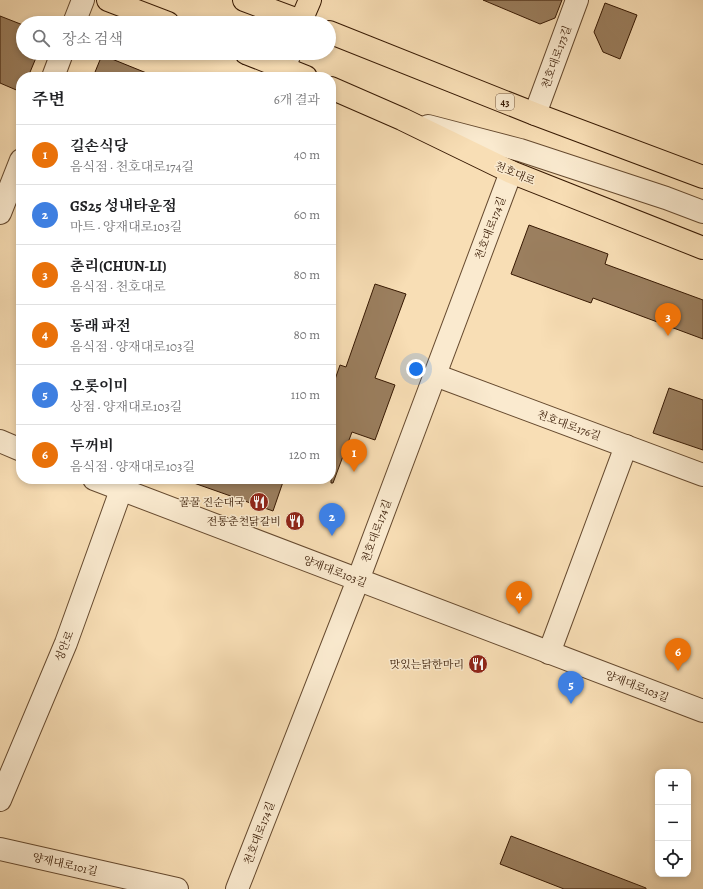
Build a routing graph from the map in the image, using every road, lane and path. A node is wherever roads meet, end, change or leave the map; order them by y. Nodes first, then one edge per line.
1 (82, 0) edge
2 (108, 0) edge
3 (244, 0) edge
4 (310, 0) edge
5 (577, 0) edge
6 (76, 16) edge
7 (150, 16) edge
8 (287, 16) edge
9 (305, 16) edge
10 (336, 35) edge
11 (59, 60) edge
12 (267, 60) edge
13 (285, 66) edge
14 (55, 72) edge
15 (296, 72) edge
16 (336, 90) edge
17 (535, 114) junction
18 (402, 119) junction
19 (681, 169) junction
20 (511, 172) junction
21 (16, 173) edge
22 (703, 177) edge
23 (703, 181) edge
24 (703, 212) edge
25 (0, 213) edge
26 (703, 248) edge
27 (434, 375) junction
28 (0, 441) edge
29 (626, 446) junction
30 (16, 448) edge
31 (703, 475) edge
32 (124, 484) edge
33 (358, 580) junction
34 (548, 653) junction
35 (703, 711) edge
36 (0, 800) edge
37 (0, 849) edge
38 (125, 883) edge
39 (177, 889) edge
40 (237, 889) edge

1 - 6 street
2 - 7 main road
3 - 8 main road
4 - 9 main road
5 - 17 street, 천호대로173길
10 - 17 main road, 43
11 - 14 street
12 - 13 main road
13 - 15 main road
16 - 18 main road, 천호대로
17 - 19 main road, 43
18 - 20 main road, 천호대로
18 - 24 street
19 - 22 main road, 43
19 - 23 street
20 - 26 main road, 천호대로
20 - 27 street, 천호대로174길
21 - 25 street
27 - 29 street, 천호대로176길
27 - 33 street, 천호대로174길
28 - 30 street
29 - 31 street, 천호대로176길
29 - 34 street
32 - 33 street, 양재대로103길
32 - 36 street, 성안로
33 - 34 street, 양재대로103길
33 - 40 street, 천호대로174길
34 - 35 street, 양재대로103길
37 - 38 street, 양재대로101길
38 - 39 street, 양재대로101길

